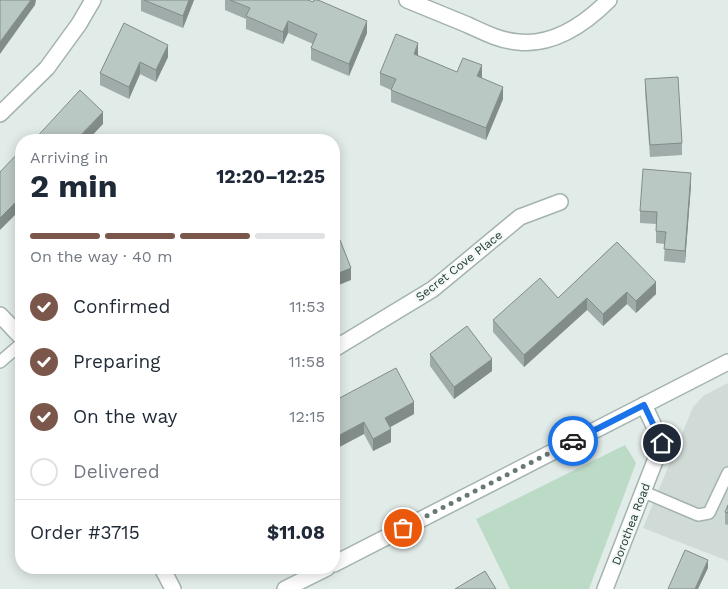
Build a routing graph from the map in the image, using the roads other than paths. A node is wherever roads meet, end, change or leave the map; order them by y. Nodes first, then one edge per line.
1 (93, 0) edge
2 (408, 0) edge
3 (609, 0) edge
4 (0, 114) edge
5 (560, 202) dead end
6 (0, 315) edge
7 (15, 331) edge
8 (340, 345) edge
9 (15, 349) edge
10 (0, 362) edge
11 (728, 362) edge
12 (644, 405) junction
13 (728, 473) edge
14 (644, 492) junction
15 (340, 561) edge
16 (165, 574) edge
17 (315, 574) edge
18 (173, 589) edge
19 (285, 589) edge
20 (606, 589) edge

1 - 4 street
2 - 3 street
5 - 8 street, Secret Cove Place
6 - 7 street
9 - 10 lane
11 - 12 street
12 - 14 street, Dorothea Road
12 - 15 street
13 - 14 lane
14 - 20 street, Dorothea Road
16 - 18 street
17 - 19 street

